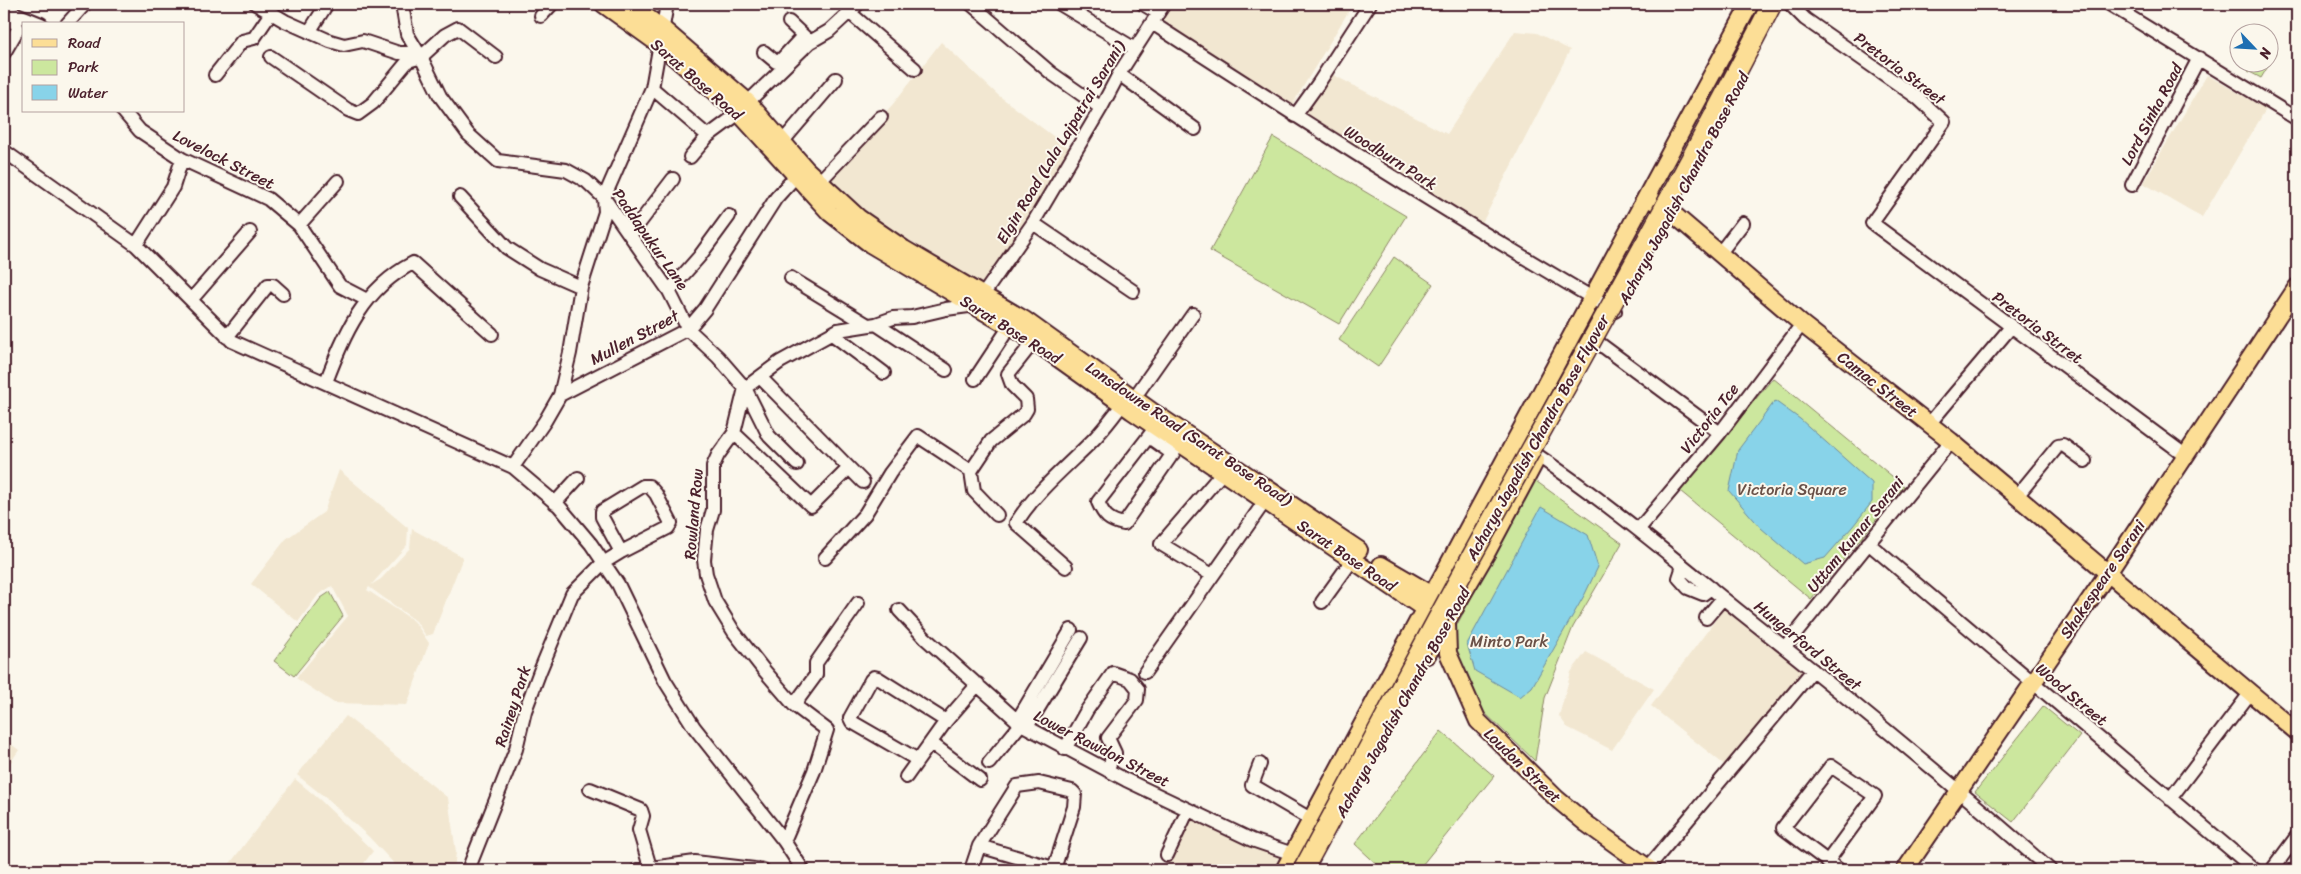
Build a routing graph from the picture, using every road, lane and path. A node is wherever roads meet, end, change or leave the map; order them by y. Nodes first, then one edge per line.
1 (85, 4) edge
2 (256, 4) edge
3 (327, 4) edge
4 (402, 4) edge
5 (552, 4) edge
6 (602, 4) edge
7 (629, 4) edge
8 (667, 4) edge
9 (971, 4) edge
10 (1060, 4) edge
11 (1143, 4) edge
12 (1370, 4) edge
13 (1750, 4) edge
14 (1759, 4) edge
15 (1772, 4) edge
16 (1779, 4) edge
17 (1790, 4) edge
18 (2109, 4) edge
19 (853, 8) edge
20 (4, 13) edge
21 (271, 13) junction
22 (1158, 13) edge
23 (540, 16) dead end
24 (34, 22) edge
25 (69, 22) edge
26 (789, 22) dead end
27 (662, 28) junction
28 (309, 32) junction
29 (807, 39) junction
30 (660, 44) junction
31 (1135, 49) junction
32 (764, 52) dead end
33 (4, 53) edge
34 (420, 55) junction
35 (271, 57) dead end
36 (496, 57) dead end
37 (2199, 58) junction
38 (782, 64) junction
39 (915, 69) dead end
40 (1119, 74) junction
41 (215, 75) dead end
42 (836, 79) dead end
43 (652, 88) junction
44 (744, 107) junction
45 (1102, 108) junction
46 (124, 112) edge
47 (1295, 116) junction
48 (881, 117) dead end
49 (2297, 119) edge
50 (1195, 129) dead end
51 (708, 136) junction
52 (782, 141) junction
53 (4, 151) edge
54 (690, 157) dead end
55 (182, 159) junction
56 (796, 176) junction
57 (673, 179) dead end
58 (338, 181) dead end
59 (819, 182) junction
60 (2132, 185) dead end
61 (460, 197) dead end
62 (1647, 197) junction
63 (604, 198) junction
64 (1671, 212) junction
65 (729, 216) dead end
66 (1033, 223) junction
67 (1743, 223) dead end
68 (1872, 223) joint
69 (298, 225) junction
70 (250, 232) dead end
71 (631, 234) junction
72 (136, 246) junction
73 (1719, 254) junction
74 (791, 278) dead end
75 (2297, 287) edge
76 (581, 288) junction
77 (669, 291) junction
78 (1133, 291) dead end
79 (282, 294) dead end
80 (1592, 298) junction
81 (191, 300) junction
82 (367, 300) junction
83 (979, 300) junction
84 (1617, 312) junction
85 (1193, 314) dead end
86 (872, 324) junction
87 (1802, 324) junction
88 (1010, 326) junction
89 (2011, 327) junction
90 (688, 329) junction
91 (492, 334) dead end
92 (832, 334) junction
93 (227, 337) junction
94 (1034, 341) junction
95 (1600, 344) junction
96 (946, 370) dead end
97 (884, 373) dead end
98 (760, 377) junction
99 (975, 379) dead end
100 (326, 382) junction
101 (745, 388) junction
102 (560, 395) junction
103 (1129, 401) junction
104 (1929, 424) junction
105 (1152, 432) junction
106 (734, 433) junction
107 (1720, 433) junction
108 (1516, 440) junction
109 (1951, 441) junction
110 (1176, 449) junction
111 (1538, 455) junction
112 (2185, 456) junction
113 (2085, 461) dead end
114 (797, 464) dead end
115 (513, 467) junction
116 (849, 468) junction
117 (971, 471) junction
118 (1223, 472) junction
119 (578, 478) dead end
120 (863, 482) dead end
121 (2017, 496) junction
122 (1265, 501) junction
123 (555, 503) junction
124 (997, 515) dead end
125 (1638, 530) junction
126 (1868, 543) junction
127 (621, 552) junction
128 (825, 558) dead end
129 (1353, 559) junction
130 (603, 563) junction
131 (1066, 566) dead end
132 (2108, 573) junction
133 (1212, 575) junction
134 (1722, 598) junction
135 (1428, 601) junction
136 (1322, 602) dead end
137 (858, 603) dead end
138 (1455, 608) junction
139 (899, 610) dead end
140 (1706, 618) dead end
141 (1447, 624) junction
142 (1076, 634) dead end
143 (1785, 647) junction
144 (1813, 670) junction
145 (1145, 672) dead end
146 (2032, 682) junction
147 (978, 684) junction
148 (2251, 692) junction
149 (794, 705) junction
150 (946, 720) junction
151 (1022, 724) junction
152 (2297, 732) edge
153 (931, 743) junction
154 (1065, 749) junction
155 (918, 760) junction
156 (989, 764) dead end
157 (1260, 764) dead end
158 (1107, 770) junction
159 (906, 777) dead end
160 (980, 780) dead end
161 (590, 789) dead end
162 (1961, 791) junction
163 (2170, 799) junction
164 (1188, 810) junction
165 (1312, 820) junction
166 (2297, 836) edge
167 (784, 840) junction
168 (979, 846) junction
169 (1167, 855) dead end
170 (1827, 862) junction
171 (1302, 867) edge
172 (644, 869) edge
173 (1648, 869) edge
174 (468, 870) edge
175 (764, 870) edge
176 (803, 870) edge
177 (971, 870) edge
178 (1057, 870) edge
179 (1284, 870) edge
180 (1839, 870) edge
181 (1905, 870) edge
182 (2050, 870) edge
183 (2255, 870) edge
184 (2272, 870) edge

1 - 25 street
2 - 21 street
3 - 28 street
4 - 34 street, Paddapukur Lane
5 - 23 street
6 - 30 main road, Sarat Bose Road
7 - 27 main road, Lansdowne Road (Sarat Bose Road)
8 - 27 street
9 - 45 street
10 - 31 street
11 - 22 street, Woodburn Park
12 - 47 street
13 - 62 main road, Acharya Jagadish Chandra Bose Road
14 - 171 highway, Acharya Jagadish Chandra Bose Flyover
15 - 171 highway, Acharya Jagadish Chandra Bose Flyover, bridge
16 - 64 main road, Acharya Jagadish Chandra Bose Road
17 - 68 street, Pretoria Street
18 - 37 street, Lord Sinha Road
19 - 29 street
19 - 39 street
20 - 24 street
20 - 33 street
21 - 28 street
21 - 41 street
22 - 31 street, Elgin Road (Lala Lajpatrai Sarani)
22 - 47 street, Woodburn Park
26 - 29 street
27 - 30 street
27 - 44 main road, Lansdowne Road (Sarat Bose Road)
28 - 34 street
29 - 38 street
30 - 43 street
30 - 44 main road, Sarat Bose Road
31 - 40 street, Elgin Road (Lala Lajpatrai Sarani)
32 - 38 street
34 - 35 street
34 - 36 street
34 - 63 street, Paddapukur Lane
37 - 49 street, Lord Sinha Road
37 - 60 street, Lord Sinha Road
38 - 44 street
40 - 45 street, Elgin Road (Lala Lajpatrai Sarani)
40 - 50 street
42 - 52 street
43 - 51 street
43 - 63 street
44 - 51 street
44 - 52 main road, Lansdowne Road (Sarat Bose Road)
44 - 56 main road, Sarat Bose Road
45 - 66 street, Elgin Road (Lala Lajpatrai Sarani)
46 - 55 street, Lovelock Street
47 - 80 street, Woodburn Park
48 - 59 street
51 - 54 street
52 - 59 main road, Lansdowne Road (Sarat Bose Road)
53 - 72 street
55 - 69 street, Lovelock Street
55 - 72 street
56 - 83 main road, Sarat Bose Road
56 - 90 street, Mullen Street
57 - 71 street
58 - 69 street
59 - 83 main road, Lansdowne Road (Sarat Bose Road)
61 - 76 street
62 - 64 main road, Camac Street
62 - 80 main road, Acharya Jagadish Chandra Bose Road
63 - 71 street, Paddapukur Lane
63 - 76 street
64 - 73 main road, Camac Street
64 - 84 main road, Acharya Jagadish Chandra Bose Road
65 - 77 street
66 - 78 street
66 - 83 street, Elgin Road (Lala Lajpatrai Sarani)
67 - 73 street
68 - 89 street, Pretoria Strret
69 - 82 street, Lovelock Street
70 - 81 street
71 - 77 street, Paddapukur Lane
72 - 81 street
73 - 87 main road, Camac Street
74 - 86 street
75 - 112 main road, Shakespeare Sarani
76 - 102 street
77 - 90 street, Paddapukur Lane
79 - 93 street
80 - 84 street, Woodburn Park
80 - 108 main road, Acharya Jagadish Chandra Bose Road
81 - 93 street
82 - 91 street
82 - 100 street
83 - 86 street
83 - 88 main road, Sarat Bose Road
83 - 103 main road, Lansdowne Road (Sarat Bose Road)
84 - 95 main road, Acharya Jagadish Chandra Bose Road
85 - 103 street
86 - 92 street
86 - 96 street
87 - 104 main road, Camac Street
87 - 107 street, Victoria Tce
88 - 94 main road, Sarat Bose Road
88 - 99 street
89 - 104 street
89 - 112 street, Pretoria Strret
90 - 101 street
90 - 102 street, Mullen Street
92 - 97 street
92 - 98 street
93 - 100 street
94 - 103 main road, Sarat Bose Road
94 - 117 street
95 - 107 street
95 - 111 main road, Acharya Jagadish Chandra Bose Road
98 - 101 street
98 - 116 street
100 - 115 street
101 - 106 street, Rowland Row
101 - 114 street
102 - 115 street
103 - 105 main road, Sarat Bose Road
103 - 131 street
103 - 135 main road, Lansdowne Road (Sarat Bose Road)
104 - 109 main road, Camac Street
105 - 110 main road, Sarat Bose Road
105 - 110 street
106 - 116 street
106 - 149 street, Rowland Row
107 - 125 street, Victoria Tce
108 - 111 street, Hungerford Street
108 - 135 main road, Acharya Jagadish Chandra Bose Road
109 - 121 main road, Camac Street
109 - 126 street, Uttam Kumar Sarani
110 - 118 main road, Sarat Bose Road
111 - 125 street, Hungerford Street
111 - 138 main road, Acharya Jagadish Chandra Bose Road
112 - 132 main road, Shakespeare Sarani
113 - 121 street
115 - 123 street
116 - 120 street
117 - 124 street
117 - 128 street
118 - 122 main road, Sarat Bose Road
118 - 133 street
119 - 123 street
121 - 132 main road, Camac Street
122 - 129 main road, Sarat Bose Road
122 - 133 street
123 - 130 street
125 - 134 street, Hungerford Street
126 - 143 street, Uttam Kumar Sarani
126 - 146 street, Wood Street
127 - 127 street, Rainey Park
127 - 130 street, Rainey Park
129 - 135 main road, Sarat Bose Road
129 - 136 street
130 - 167 street
130 - 174 street, Rainey Park
132 - 146 main road, Shakespeare Sarani
132 - 148 main road, Camac Street
133 - 145 street
134 - 140 street
134 - 143 street, Hungerford Street
135 - 138 main road, Lansdowne Road (Sarat Bose Road)
135 - 141 main road, Sarat Bose Road
135 - 165 main road, Acharya Jagadish Chandra Bose Road
137 - 149 street
138 - 141 main road, Acharya Jagadish Chandra Bose Road
139 - 147 street, Lower Rawdon Street
141 - 171 main road, Acharya Jagadish Chandra Bose Road
141 - 173 main road, Loudon Street
142 - 151 street
143 - 144 street, Hungerford Street
144 - 162 street, Hungerford Street
144 - 173 street
146 - 162 main road, Shakespeare Sarani
146 - 163 street, Wood Street
147 - 150 street
147 - 151 street, Lower Rawdon Street
148 - 152 main road, Camac Street
148 - 163 street
149 - 167 street, Rowland Row
150 - 153 street
150 - 155 street
151 - 154 street, Lower Rawdon Street
151 - 156 street
153 - 155 street
153 - 160 street
154 - 158 street, Lower Rawdon Street
154 - 158 street
155 - 159 street
157 - 165 street
158 - 164 street, Lower Rawdon Street
161 - 172 street
162 - 181 main road, Shakespeare Sarani
162 - 182 street, Hungerford Street
163 - 183 street, Wood Street
164 - 169 street
164 - 171 street, Lower Rawdon Street
165 - 171 main road, Acharya Jagadish Chandra Bose Road
166 - 184 street
167 - 176 street
168 - 177 street
168 - 178 street
168 - 178 street
170 - 170 street
170 - 180 street
171 - 179 main road, Acharya Jagadish Chandra Bose Road
172 - 175 street

